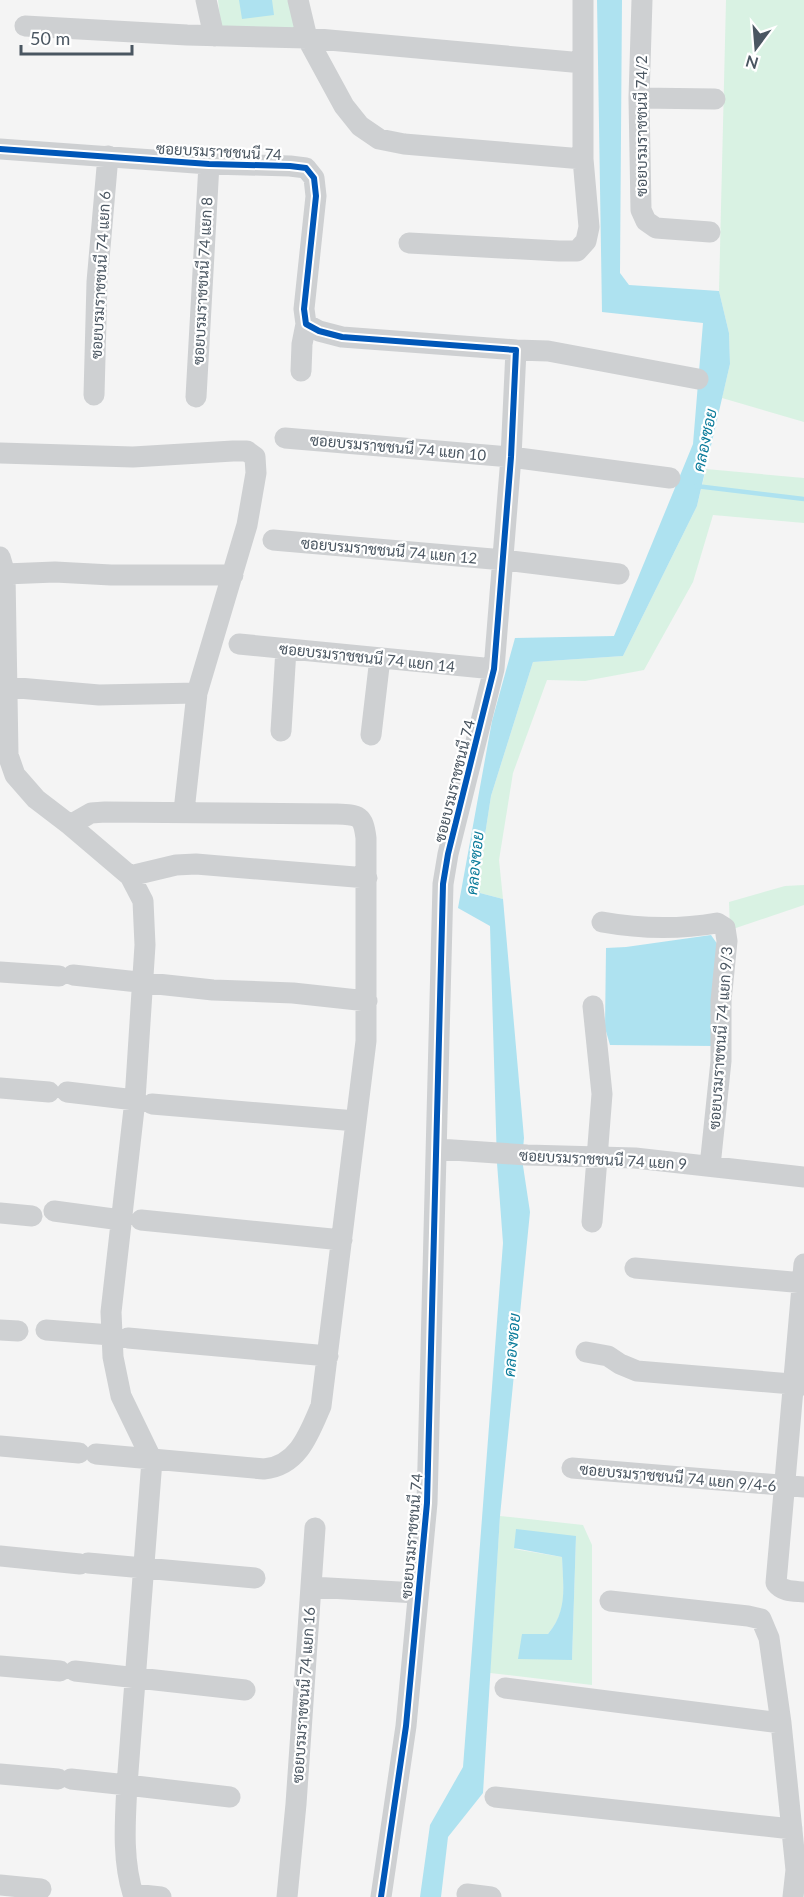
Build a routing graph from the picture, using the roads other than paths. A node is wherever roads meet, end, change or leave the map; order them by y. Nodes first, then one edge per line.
1 (206, 0) edge
2 (298, 0) edge
3 (583, 0) edge
4 (642, 0) edge
5 (25, 26) dead end
6 (214, 36) junction
7 (307, 38) junction
8 (583, 63) junction
9 (639, 98) junction
10 (715, 99) dead end
11 (0, 149) edge
12 (108, 156) junction
13 (583, 159) junction
14 (210, 164) junction
15 (710, 232) dead end
16 (409, 243) dead end
17 (306, 324) junction
18 (516, 350) junction
19 (301, 370) dead end
20 (698, 379) dead end
21 (94, 394) dead end
22 (196, 397) dead end
23 (285, 438) dead end
24 (0, 454) edge
25 (511, 458) junction
26 (670, 478) dead end
27 (273, 540) dead end
28 (504, 560) junction
29 (3, 566) edge
30 (233, 574) junction
31 (619, 574) dead end
32 (239, 644) dead end
33 (286, 649) junction
34 (380, 658) junction
35 (494, 669) junction
36 (7, 687) junction
37 (197, 693) junction
38 (281, 731) dead end
39 (371, 735) dead end
40 (184, 811) junction
41 (70, 825) junction
42 (130, 876) junction
43 (367, 878) junction
44 (602, 922) dead end
45 (0, 972) edge
46 (142, 982) junction
47 (367, 1001) junction
48 (593, 1006) dead end
49 (0, 1088) edge
50 (144, 1102) junction
51 (356, 1120) junction
52 (438, 1149) junction
53 (598, 1158) junction
54 (710, 1166) junction
55 (804, 1177) edge
56 (54, 1211) dead end
57 (0, 1213) edge
58 (32, 1216) dead end
59 (131, 1220) junction
60 (592, 1222) dead end
61 (342, 1240) junction
62 (635, 1268) dead end
63 (803, 1276) edge
64 (46, 1330) dead end
65 (120, 1336) junction
66 (586, 1352) dead end
67 (328, 1356) junction
68 (799, 1385) edge
69 (0, 1446) edge
70 (153, 1460) junction
71 (572, 1468) dead end
72 (794, 1486) edge
73 (315, 1528) dead end
74 (0, 1556) edge
75 (145, 1566) junction
76 (255, 1578) dead end
77 (311, 1587) junction
78 (795, 1591) edge
79 (417, 1593) junction
80 (610, 1601) dead end
81 (0, 1666) edge
82 (136, 1679) junction
83 (505, 1688) dead end
84 (245, 1690) dead end
85 (781, 1723) junction
86 (0, 1774) edge
87 (127, 1785) junction
88 (230, 1797) dead end
89 (495, 1797) dead end
90 (792, 1829) junction
91 (0, 1886) edge
92 (797, 1886) edge
93 (42, 1889) dead end
94 (467, 1894) dead end
95 (134, 1896) edge
96 (161, 1897) edge
97 (287, 1897) edge
98 (381, 1897) edge
99 (492, 1897) edge

1 - 6 street
2 - 7 street
3 - 8 street
4 - 9 street, ซอยบรมราชชนนี 74/2
5 - 6 street
6 - 7 street
7 - 8 street
7 - 13 street
8 - 13 street
9 - 10 street
9 - 15 street, ซอยบรมราชชนนี 74/2
11 - 12 street, ซอยบรมราชชนนี 74
12 - 14 street, ซอยบรมราชชนนี 74
12 - 21 street, ซอยบรมราชชนนี 74 แยก 6
13 - 16 street
14 - 17 street, ซอยบรมราชชนนี 74
14 - 22 street, ซอยบรมราชชนนี 74 แยก 8
17 - 18 street
17 - 19 street, ซอยบรมราชชนนี 74
18 - 20 street
18 - 25 street, ซอยบรมราชชนนี 74
23 - 25 street, ซอยบรมราชชนนี 74 แยก 10
24 - 30 street
25 - 26 street, ซอยบรมราชชนนี 74 แยก 10
25 - 28 street, ซอยบรมราชชนนี 74
27 - 28 street, ซอยบรมราชชนนี 74 แยก 12
28 - 31 street, ซอยบรมราชชนนี 74 แยก 12
28 - 35 street, ซอยบรมราชชนนี 74
29 - 30 street
29 - 36 street
30 - 37 street
32 - 33 street, ซอยบรมราชชนนี 74 แยก 14
33 - 34 street, ซอยบรมราชชนนี 74 แยก 14
33 - 38 street
34 - 35 street, ซอยบรมราชชนนี 74 แยก 14
34 - 39 street
35 - 52 street, ซอยบรมราชชนนี 74
36 - 37 street
36 - 41 street
37 - 40 street
40 - 41 street
40 - 43 street
41 - 42 street
42 - 43 street
42 - 46 street
43 - 47 street
44 - 54 street, ซอยบรมราชชนนี 74 แยก 9/3
45 - 46 street
46 - 47 street
46 - 50 street
47 - 51 street
48 - 53 street
49 - 50 street
50 - 51 street
50 - 59 street
51 - 61 street
52 - 53 street, ซอยบรมราชชนนี 74 แยก 9
52 - 79 street, ซอยบรมราชชนนี 74
53 - 54 street, ซอยบรมราชชนนี 74 แยก 9
53 - 60 street
54 - 55 street, ซอยบรมราชชนนี 74 แยก 9
56 - 59 street
57 - 58 street
59 - 61 street
59 - 65 street
61 - 67 street
62 - 63 street
63 - 68 street
64 - 65 street
65 - 67 street
65 - 70 street
66 - 68 street
67 - 70 street
68 - 72 street
69 - 70 street
70 - 75 street
71 - 72 street, ซอยบรมราชชนนี 74 แยก 9/4-6
72 - 78 street
73 - 77 street, ซอยบรมราชชนนี 74 แยก 16
74 - 75 street
75 - 76 street
75 - 82 street
77 - 79 street, ซอยบรมราชชนนี 74 แยก 16
77 - 97 street, ซอยบรมราชชนนี 74 แยก 16
79 - 98 street, ซอยบรมราชชนนี 74
80 - 85 street
81 - 82 street
82 - 84 street
82 - 87 street
83 - 85 street
85 - 90 street
86 - 87 street
87 - 88 street
87 - 95 street
89 - 90 street
90 - 92 street
91 - 93 street
94 - 99 street
95 - 96 street

